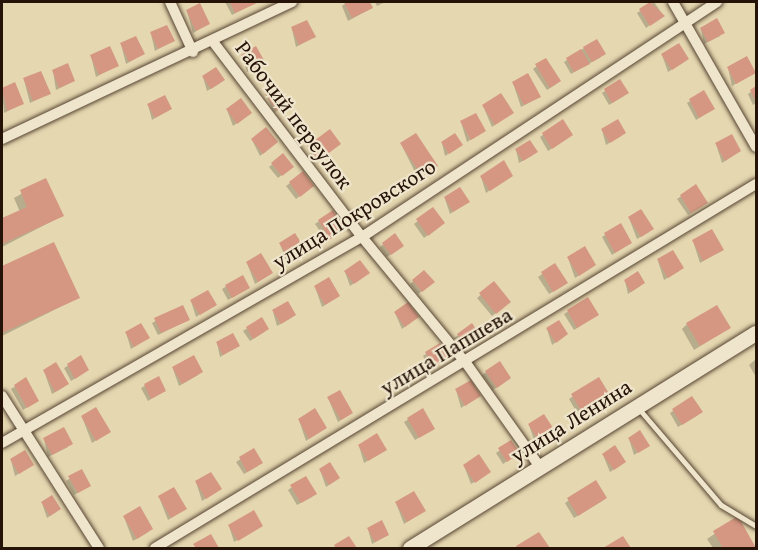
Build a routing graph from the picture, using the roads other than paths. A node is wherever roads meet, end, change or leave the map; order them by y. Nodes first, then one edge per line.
1 (170, 2) edge
2 (292, 2) edge
3 (673, 2) edge
4 (717, 2) edge
5 (684, 19) junction
6 (214, 43) junction
7 (193, 51) junction
8 (2, 139) edge
9 (756, 147) edge
10 (756, 184) edge
11 (362, 237) junction
12 (756, 333) edge
13 (466, 363) junction
14 (2, 396) edge
15 (638, 407) junction
16 (24, 430) junction
17 (2, 443) edge
18 (540, 467) junction
19 (756, 526) edge
20 (99, 549) edge
21 (155, 549) edge
22 (410, 549) edge

1 - 7 street
2 - 6 street
3 - 5 street
4 - 5 street, улица Покровского
5 - 9 street
5 - 11 street, улица Покровского
6 - 7 street
6 - 11 street, Рабочий переулок
7 - 8 street
10 - 13 street, улица Папшева
11 - 13 street, Рабочий переулок
11 - 16 street, улица Покровского
12 - 15 main road, улица Ленина
13 - 18 street, Рабочий переулок
13 - 21 street, улица Папшева
14 - 16 street
15 - 18 main road, улица Ленина
15 - 19 lane
16 - 17 street, улица Покровского
16 - 20 street
18 - 22 main road, улица Ленина

